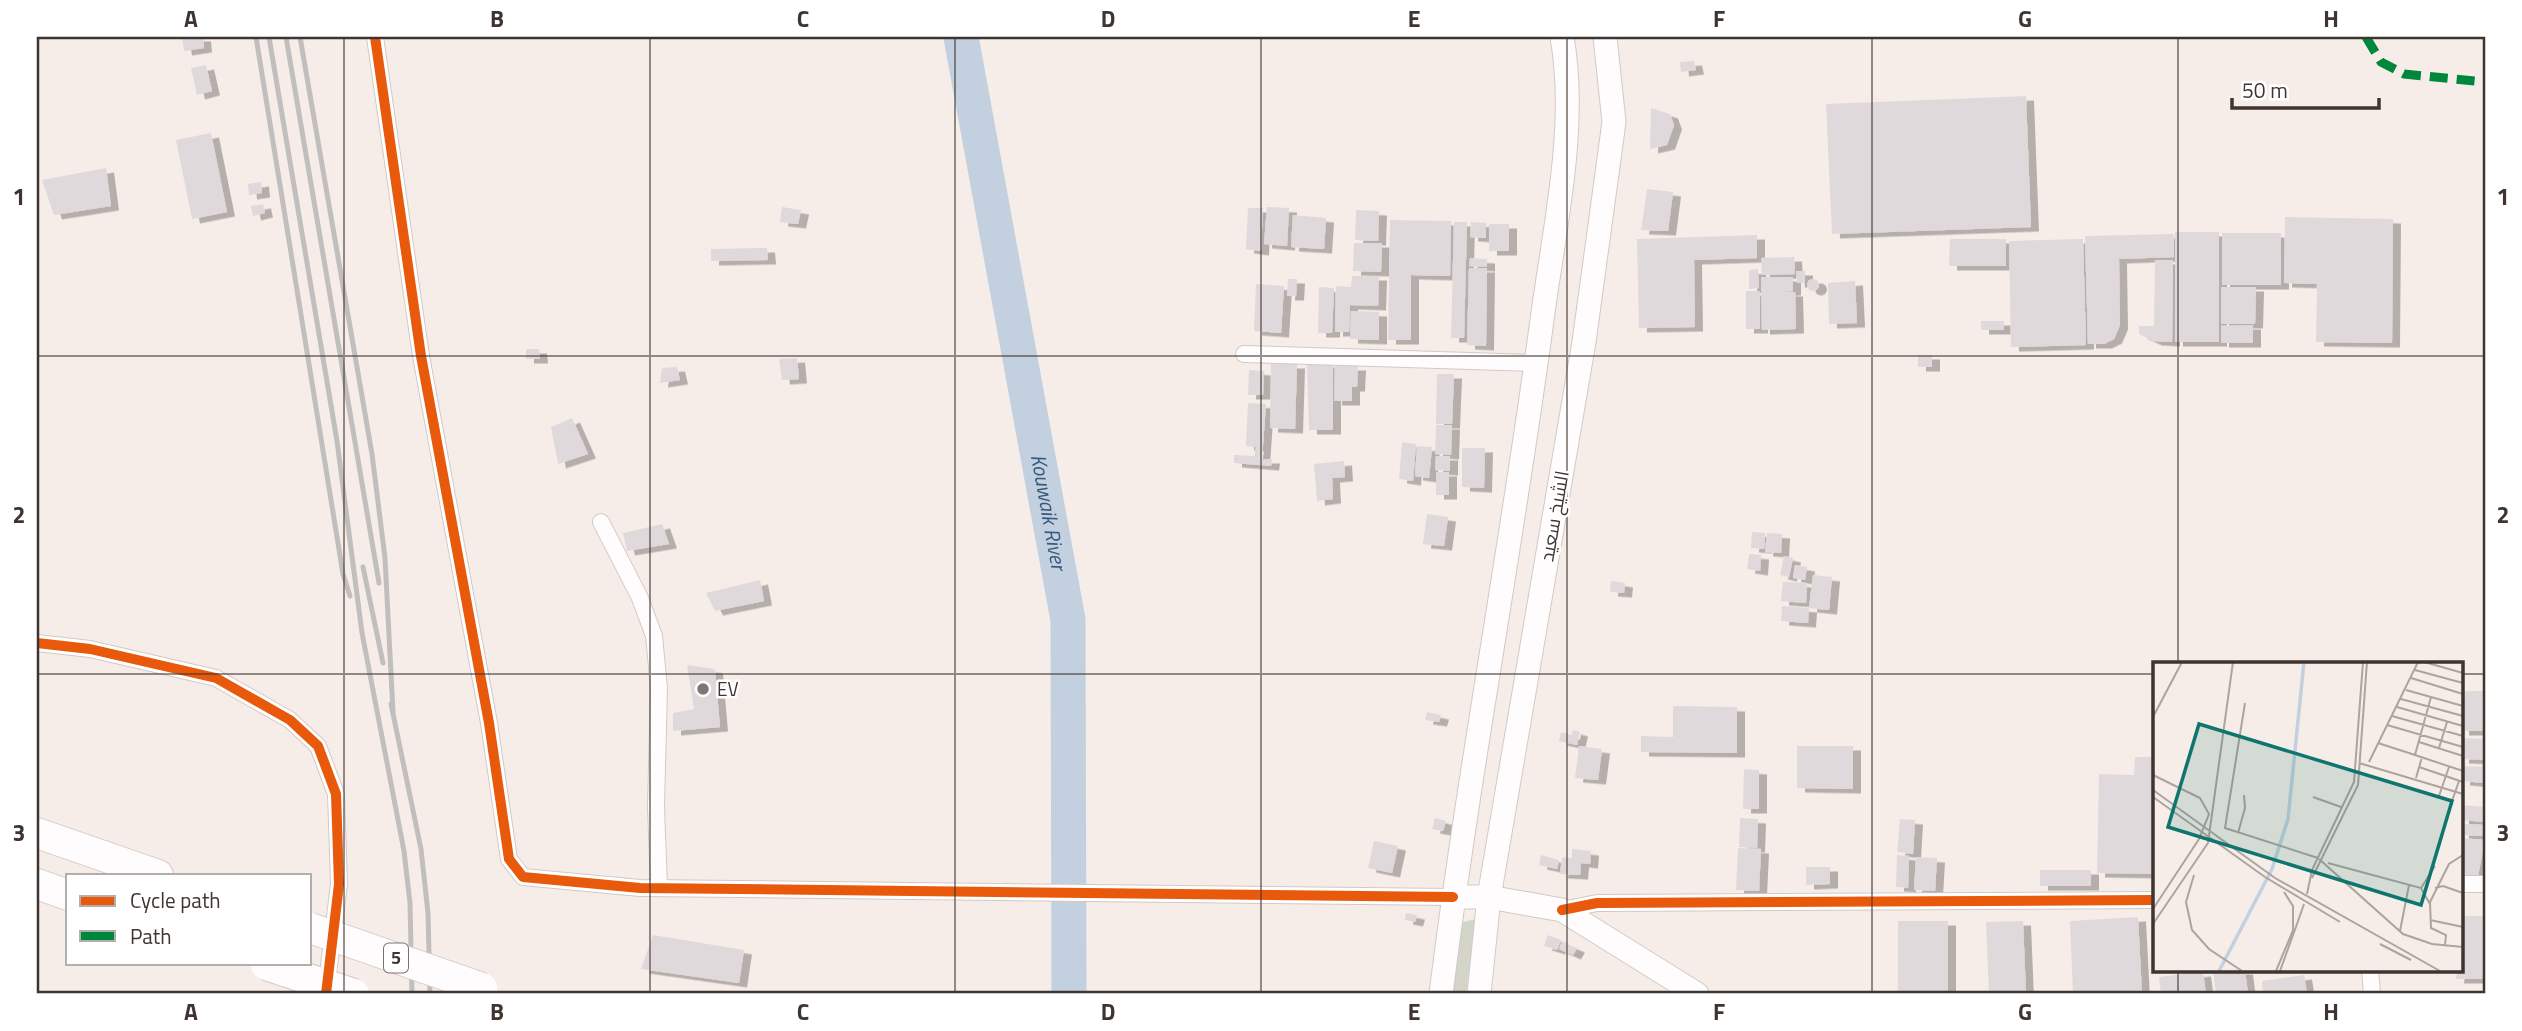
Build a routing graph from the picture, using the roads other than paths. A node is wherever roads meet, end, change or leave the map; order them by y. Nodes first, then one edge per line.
1 (375, 37) edge
2 (1562, 37) edge
3 (1605, 37) edge
4 (1244, 354) dead end
5 (1536, 363) junction
6 (601, 522) dead end
7 (37, 643) edge
8 (37, 833) edge
9 (155, 874) edge
10 (2484, 878) edge
11 (37, 884) edge
12 (2462, 884) edge
13 (659, 888) junction
14 (66, 894) edge
15 (1453, 897) junction
16 (1489, 897) junction
17 (2153, 900) edge
18 (1562, 910) junction
19 (312, 929) edge
20 (262, 964) edge
21 (2370, 972) edge
22 (491, 991) edge
23 (326, 994) edge
24 (354, 994) edge
25 (1441, 994) edge
26 (1479, 994) edge
27 (1697, 994) edge
28 (2372, 994) edge

1 - 13 street
2 - 5 main road, الشيخ سعيد
3 - 16 main road, الشيخ سعيد
4 - 5 street
5 - 15 main road, الشيخ سعيد
6 - 13 street
7 - 23 street
8 - 9 highway
10 - 12 street
11 - 14 highway
13 - 15 street
15 - 16 main road
15 - 25 main road, الشيخ سعيد
16 - 18 main road
16 - 26 main road, الشيخ سعيد
17 - 18 street
18 - 27 main road
19 - 22 highway, 5, bridge
20 - 24 highway, bridge
21 - 28 street

